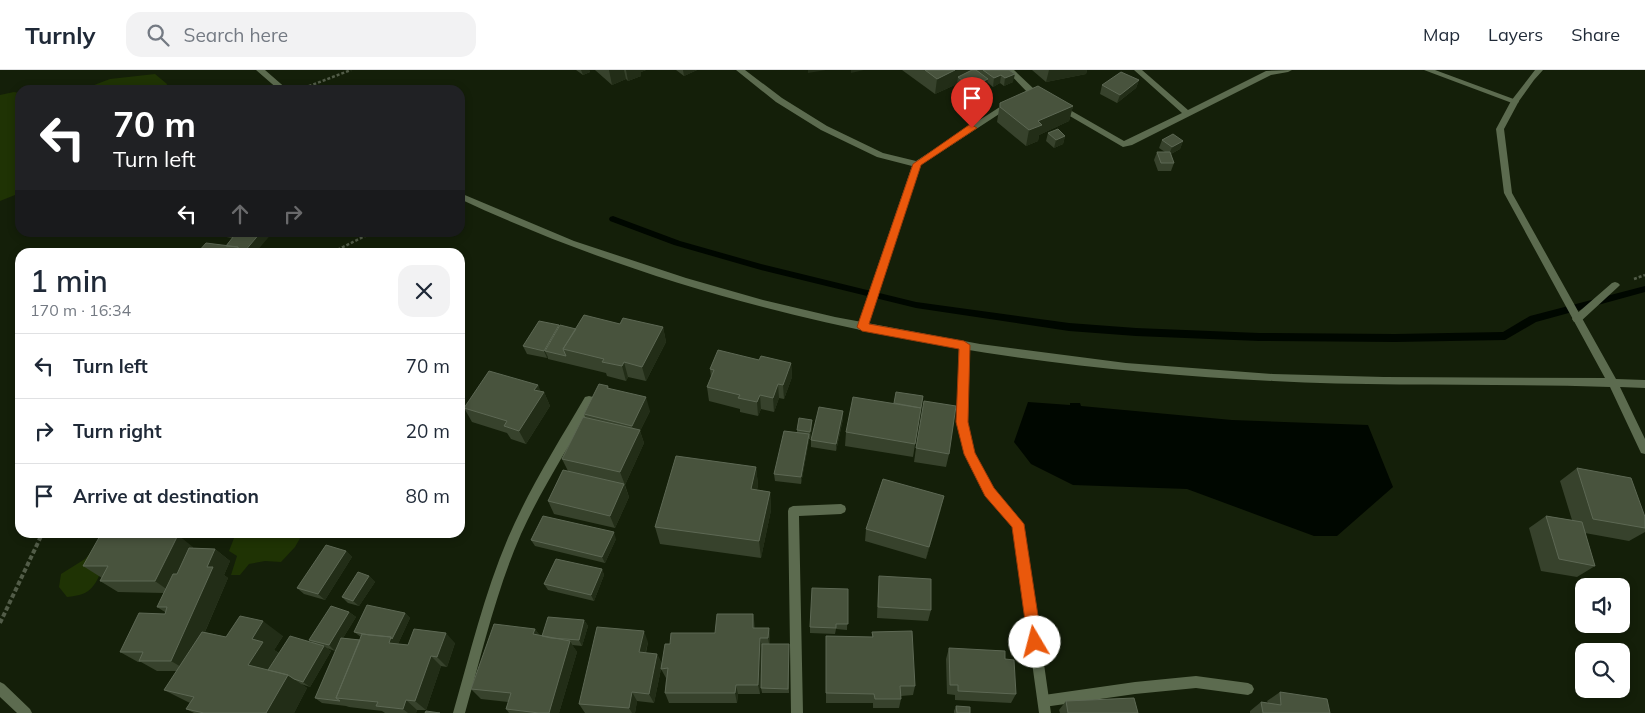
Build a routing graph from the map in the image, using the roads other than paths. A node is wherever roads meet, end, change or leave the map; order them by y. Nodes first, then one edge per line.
1 (260, 70) edge
2 (740, 70) edge
3 (1010, 70) edge
4 (1138, 70) edge
5 (1288, 70) edge
6 (1428, 70) edge
7 (1539, 70) edge
8 (277, 85) edge
9 (1515, 101) junction
10 (1053, 104) edge
11 (1188, 114) junction
12 (917, 164) junction
13 (465, 198) edge
14 (1615, 286) dead end
15 (1577, 319) junction
16 (862, 327) junction
17 (964, 345) junction
18 (1614, 383) junction
19 (1645, 384) edge
20 (589, 400) edge
21 (1645, 450) edge
22 (840, 509) dead end
23 (0, 688) edge
24 (1248, 689) dead end
25 (1044, 707) edge
26 (26, 713) edge
27 (460, 713) edge
28 (798, 713) edge

1 - 8 street
2 - 12 street
3 - 12 street
4 - 11 street
5 - 11 street
6 - 9 street
7 - 9 street
9 - 15 street
10 - 11 street
12 - 16 street
13 - 16 street
14 - 15 street
15 - 18 street
16 - 17 street
17 - 18 street
17 - 25 street
18 - 19 street
18 - 21 street
20 - 27 street
22 - 28 street
23 - 26 street
24 - 25 street

